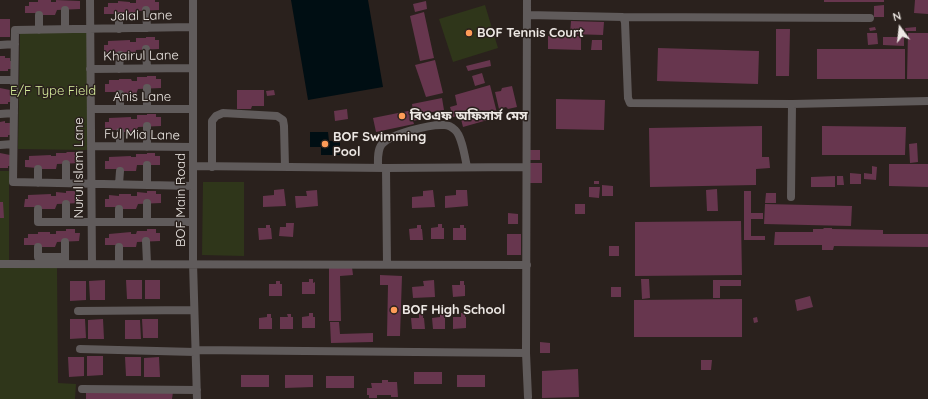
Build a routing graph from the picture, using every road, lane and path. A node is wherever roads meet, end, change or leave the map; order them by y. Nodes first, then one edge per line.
1 (90, 0) edge
2 (193, 0) edge
3 (527, 0) edge
4 (65, 10) dead end
5 (146, 10) dead end
6 (39, 15) dead end
7 (527, 15) junction
8 (119, 16) dead end
9 (623, 17) junction
10 (870, 18) dead end
11 (192, 27) junction
12 (147, 28) junction
13 (65, 29) junction
14 (90, 29) junction
15 (119, 29) junction
16 (39, 30) junction
17 (15, 44) junction
18 (0, 45) edge
19 (146, 49) dead end
20 (120, 55) dead end
21 (146, 68) junction
22 (193, 68) junction
23 (90, 69) junction
24 (119, 69) junction
25 (0, 80) edge
26 (14, 80) junction
27 (147, 88) dead end
28 (120, 94) dead end
29 (928, 101) edge
30 (792, 104) junction
31 (91, 109) junction
32 (120, 109) junction
33 (147, 109) junction
34 (193, 109) junction
35 (14, 113) junction
36 (0, 114) edge
37 (147, 126) dead end
38 (120, 132) dead end
39 (13, 144) junction
40 (0, 145) edge
41 (91, 146) junction
42 (120, 146) junction
43 (147, 147) junction
44 (193, 147) junction
45 (66, 164) dead end
46 (147, 164) dead end
47 (193, 166) junction
48 (212, 166) junction
49 (284, 167) junction
50 (526, 167) junction
51 (382, 168) junction
52 (467, 168) junction
53 (38, 169) dead end
54 (120, 170) dead end
55 (38, 183) junction
56 (66, 183) junction
57 (91, 184) junction
58 (120, 184) junction
59 (147, 185) junction
60 (193, 186) junction
61 (791, 197) dead end
62 (147, 203) dead end
63 (66, 204) dead end
64 (38, 209) dead end
65 (119, 209) dead end
66 (66, 222) junction
67 (92, 222) junction
68 (119, 222) junction
69 (147, 222) junction
70 (193, 222) junction
71 (146, 241) dead end
72 (65, 242) dead end
73 (38, 247) dead end
74 (120, 247) dead end
75 (65, 260) junction
76 (92, 263) junction
77 (119, 263) junction
78 (146, 263) junction
79 (193, 263) junction
80 (0, 264) edge
81 (386, 264) junction
82 (527, 264) junction
83 (194, 310) junction
84 (78, 311) dead end
85 (80, 349) dead end
86 (195, 351) junction
87 (526, 353) junction
88 (82, 389) dead end
89 (197, 390) junction
90 (528, 397) dead end
91 (197, 399) edge

1 - 14 street, Nurul Islam Lane
2 - 11 street, BOF Main Road
3 - 7 street
4 - 13 street
5 - 12 street
6 - 16 street
7 - 9 street
7 - 50 street
8 - 15 street
9 - 10 street
9 - 30 street
11 - 12 street, Jalal Lane
11 - 22 street, BOF Main Road
12 - 15 street, Jalal Lane
13 - 14 street, Jalal Lane
13 - 16 street, Jalal Lane
14 - 15 street, Jalal Lane
14 - 23 street, Nurul Islam Lane
16 - 17 street, Jalal Lane
17 - 18 street
17 - 26 street
19 - 21 street
20 - 24 street
21 - 22 street, Khairul Lane
21 - 24 street, Khairul Lane
22 - 34 street, BOF Main Road
23 - 24 street, Khairul Lane
23 - 31 street, Nurul Islam Lane
25 - 26 street
26 - 35 street
27 - 33 street
28 - 32 street
29 - 30 street
30 - 61 street
31 - 32 street, Anis Lane
31 - 41 street, Nurul Islam Lane
32 - 33 street, Anis Lane
33 - 34 street, Anis Lane
34 - 44 street, BOF Main Road
35 - 36 street
35 - 39 street
37 - 43 street
38 - 42 street
39 - 40 street
39 - 55 street
41 - 42 street, Ful Mia Lane
41 - 57 street, Nurul Islam Lane
42 - 43 street, Ful Mia Lane
43 - 44 street, Ful Mia Lane
44 - 47 street, BOF Main Road
45 - 56 street
46 - 59 street
47 - 48 street
47 - 60 street, BOF Main Road
48 - 49 street
48 - 49 street
49 - 51 street
50 - 52 street
50 - 82 street
51 - 52 street
51 - 52 street
51 - 81 street
53 - 55 street
54 - 58 street
55 - 56 street
56 - 57 street
57 - 58 street
57 - 67 street, Nurul Islam Lane
58 - 59 street
59 - 60 street
60 - 70 street, BOF Main Road
62 - 69 street
63 - 66 street
64 - 66 street
65 - 68 street
66 - 67 street
67 - 68 street
67 - 76 street, Nurul Islam Lane
68 - 69 street
69 - 70 street
70 - 79 street, BOF Main Road
71 - 78 street
72 - 75 street
73 - 75 street
74 - 77 street
75 - 76 street
75 - 80 street
76 - 77 street
77 - 78 street
78 - 79 street
79 - 81 street
79 - 83 street, BOF Main Road
81 - 82 street
82 - 87 street
83 - 84 street
83 - 86 street, BOF Main Road
85 - 86 street
86 - 87 street
86 - 89 street, BOF Main Road
87 - 90 street
88 - 89 street
89 - 91 street, BOF Main Road

